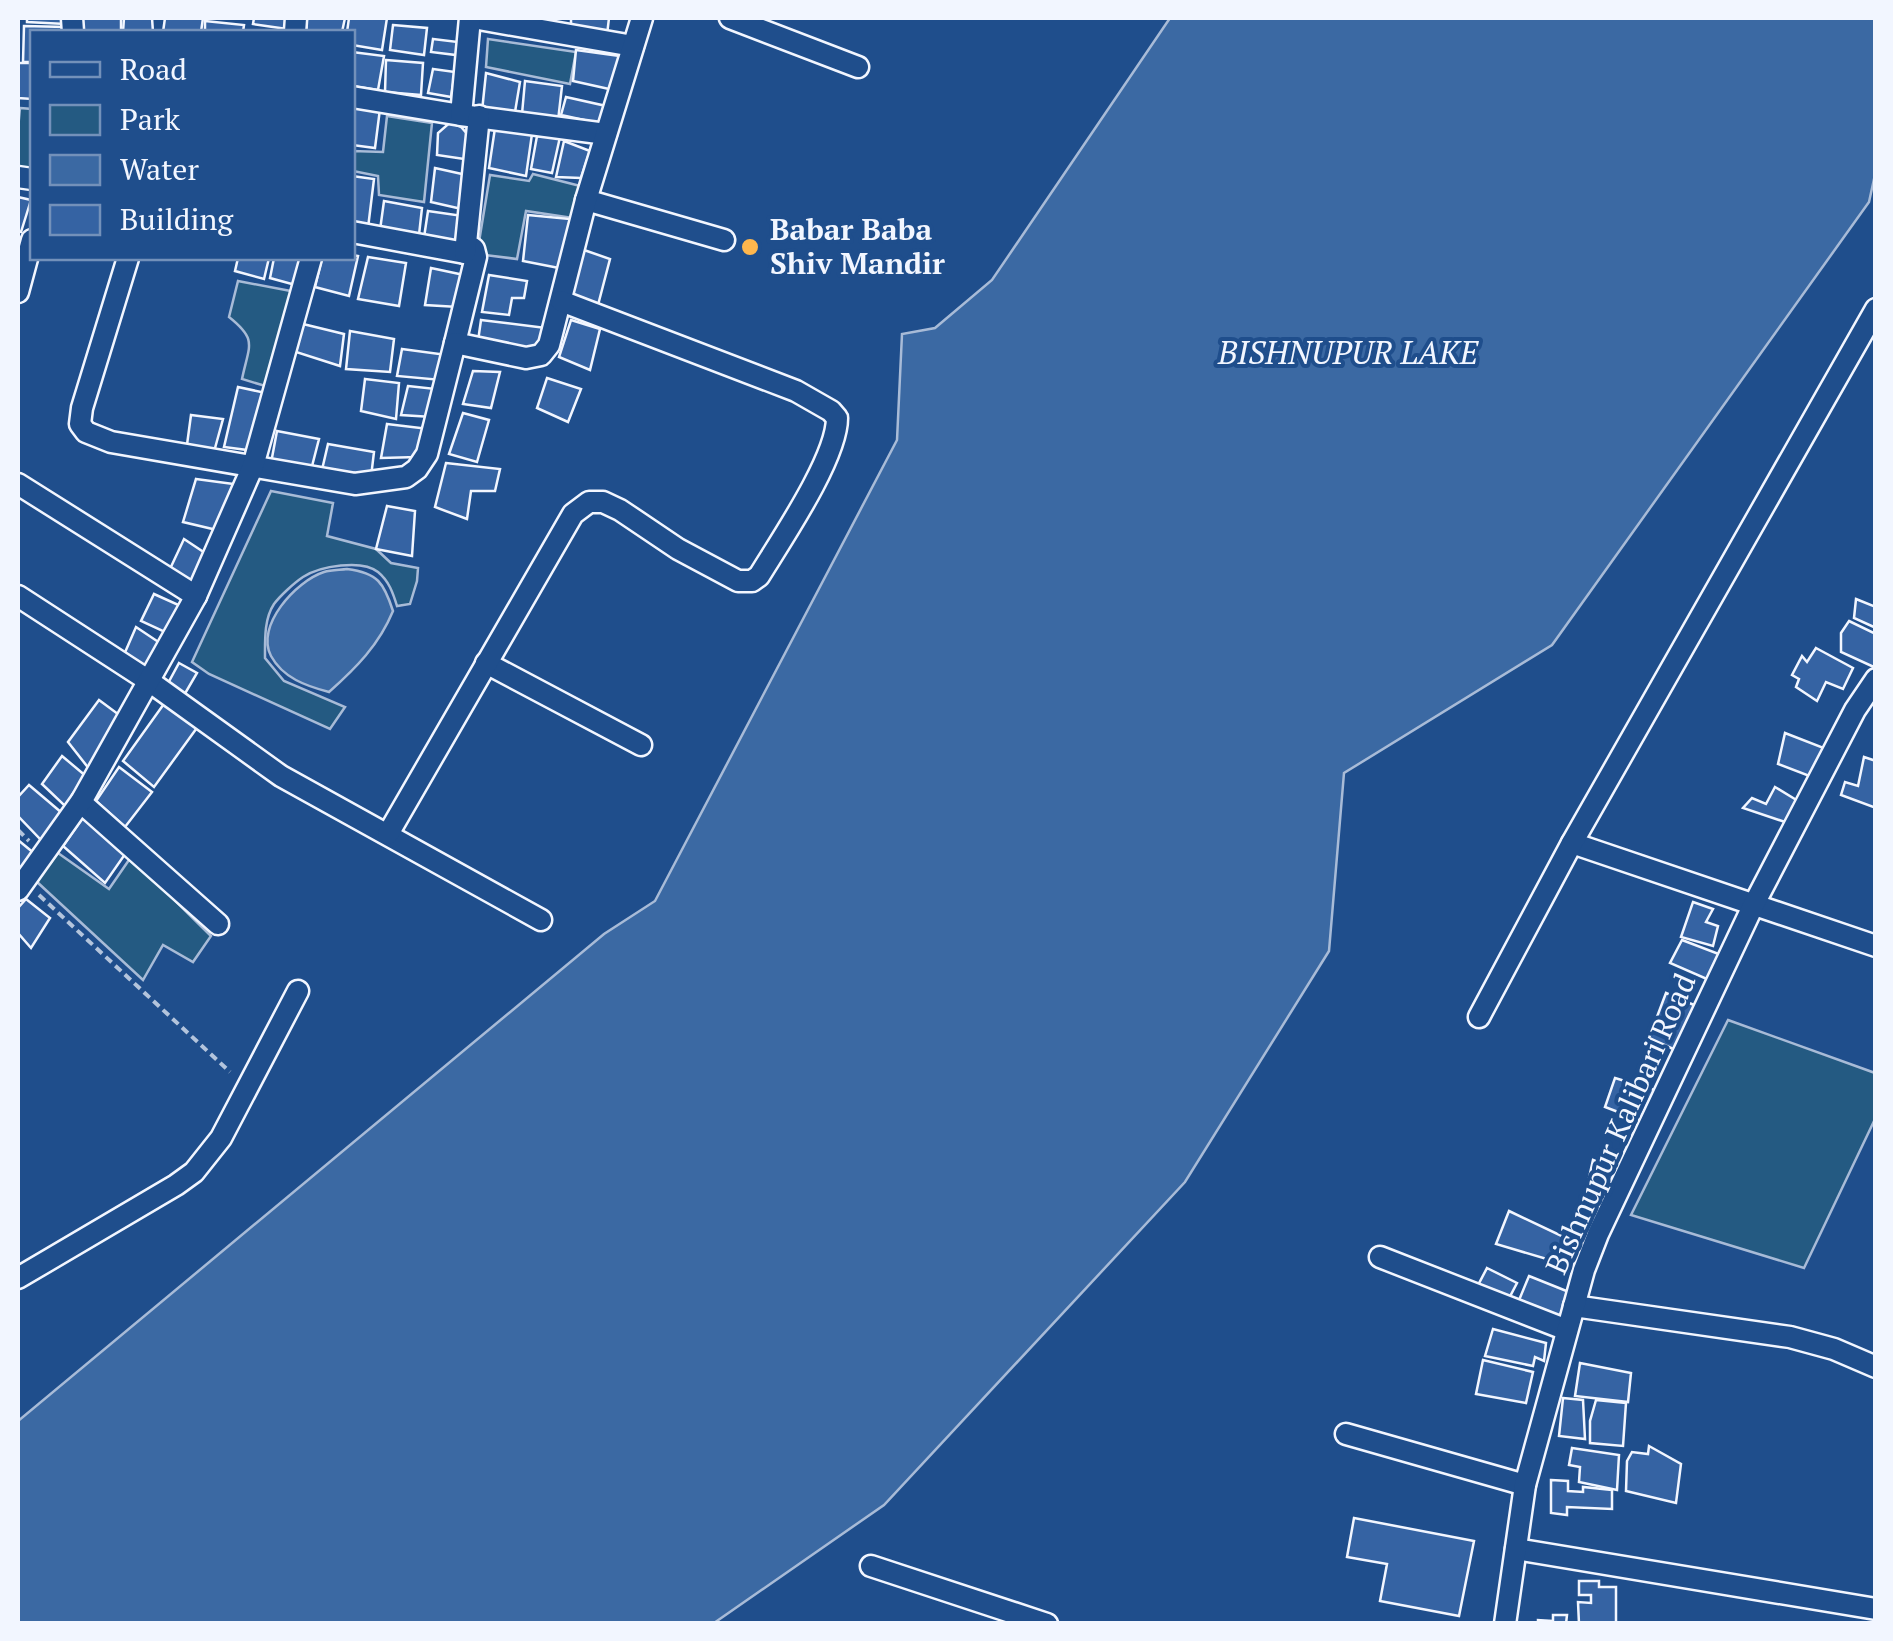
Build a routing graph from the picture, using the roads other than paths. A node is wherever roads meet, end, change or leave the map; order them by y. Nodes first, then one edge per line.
1 (472, 18) edge
2 (642, 18) edge
3 (730, 18) edge
4 (633, 46) junction
5 (858, 67) dead end
6 (355, 97) edge
7 (470, 116) junction
8 (606, 134) junction
9 (586, 200) junction
10 (355, 232) edge
11 (724, 240) dead end
12 (30, 247) edge
13 (469, 251) junction
14 (127, 260) edge
15 (311, 260) edge
16 (18, 292) edge
17 (560, 301) junction
18 (1876, 309) edge
19 (455, 343) junction
20 (253, 466) junction
21 (18, 484) edge
22 (18, 596) edge
23 (196, 596) junction
24 (486, 664) junction
25 (1875, 681) edge
26 (149, 682) junction
27 (641, 744) dead end
28 (82, 800) junction
29 (388, 834) junction
30 (1572, 843) junction
31 (21, 886) edge
32 (1753, 906) junction
33 (542, 920) dead end
34 (218, 924) dead end
35 (1876, 946) edge
36 (298, 990) dead end
37 (1478, 1017) dead end
38 (1380, 1256) dead end
39 (18, 1278) edge
40 (1574, 1306) junction
41 (1567, 1330) junction
42 (1876, 1367) edge
43 (1346, 1434) dead end
44 (1525, 1485) junction
45 (1516, 1549) junction
46 (871, 1566) dead end
47 (1876, 1609) edge
48 (1047, 1624) edge
49 (1505, 1624) edge

1 - 4 street
1 - 7 street
2 - 4 street
3 - 5 street
4 - 8 street
6 - 7 street
7 - 8 street
7 - 13 street
8 - 9 street
9 - 11 street
9 - 17 street
10 - 13 street
12 - 16 street
13 - 19 street
14 - 20 street
15 - 20 street
17 - 19 street
17 - 24 street
18 - 30 street
19 - 20 street
20 - 23 street
21 - 23 street
22 - 26 street
23 - 26 street
24 - 27 street
24 - 29 street
25 - 32 street, Bishnupur Kalibari Road
26 - 28 street
26 - 29 street
28 - 31 street
28 - 34 street
29 - 33 street
30 - 32 street
30 - 37 street
32 - 35 street
32 - 40 street, Bishnupur Kalibari Road
36 - 39 street
38 - 41 street
40 - 41 street, Bishnupur Kalibari Road
40 - 42 street
41 - 44 street, Bishnupur Kalibari Road
43 - 44 street
44 - 45 street, Bishnupur Kalibari Road
45 - 47 street
45 - 49 street, Bishnupur Kalibari Road
46 - 48 street

